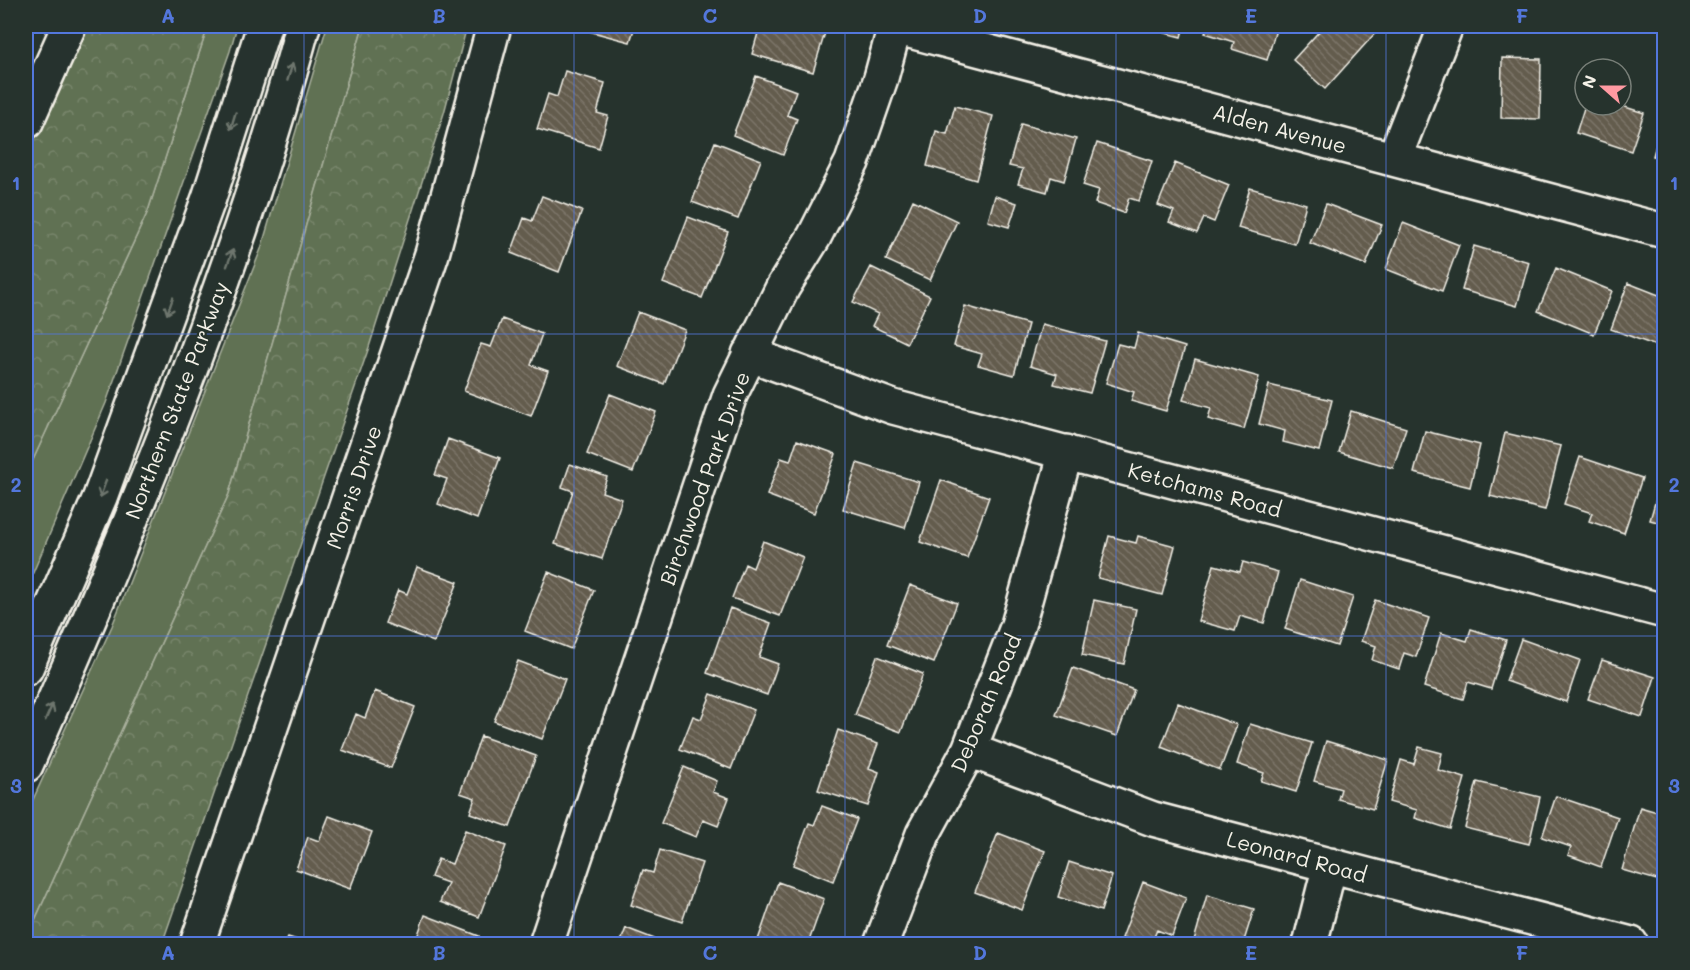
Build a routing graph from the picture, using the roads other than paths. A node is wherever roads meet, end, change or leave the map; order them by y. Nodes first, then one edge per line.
1 (69, 26) edge
2 (264, 26) edge
3 (303, 26) edge
4 (494, 26) edge
5 (895, 26) edge
6 (1446, 26) edge
7 (26, 122) edge
8 (1394, 159) junction
9 (1665, 231) edge
10 (749, 354) junction
11 (1066, 453) junction
12 (1665, 611) edge
13 (26, 668) edge
14 (969, 750) junction
15 (26, 765) edge
16 (1330, 865) junction
17 (197, 945) edge
18 (546, 945) edge
19 (881, 945) edge
20 (1310, 945) edge
21 (1631, 945) edge

1 - 7 main road
2 -> 13 main road, Northern State Parkway
15 -> 3 main road, Northern State Parkway
4 - 17 main road, Morris Drive
5 - 8 main road, Alden Avenue
5 - 10 main road, Birchwood Park Drive
6 - 8 main road
8 - 9 main road, Alden Avenue
10 - 11 main road, Ketchams Road
10 - 18 main road, Birchwood Park Drive
11 - 12 main road, Ketchams Road
11 - 14 main road, Deborah Road
14 - 16 main road, Leonard Road
14 - 19 main road, Deborah Road
16 - 20 main road
16 - 21 main road, Leonard Road

